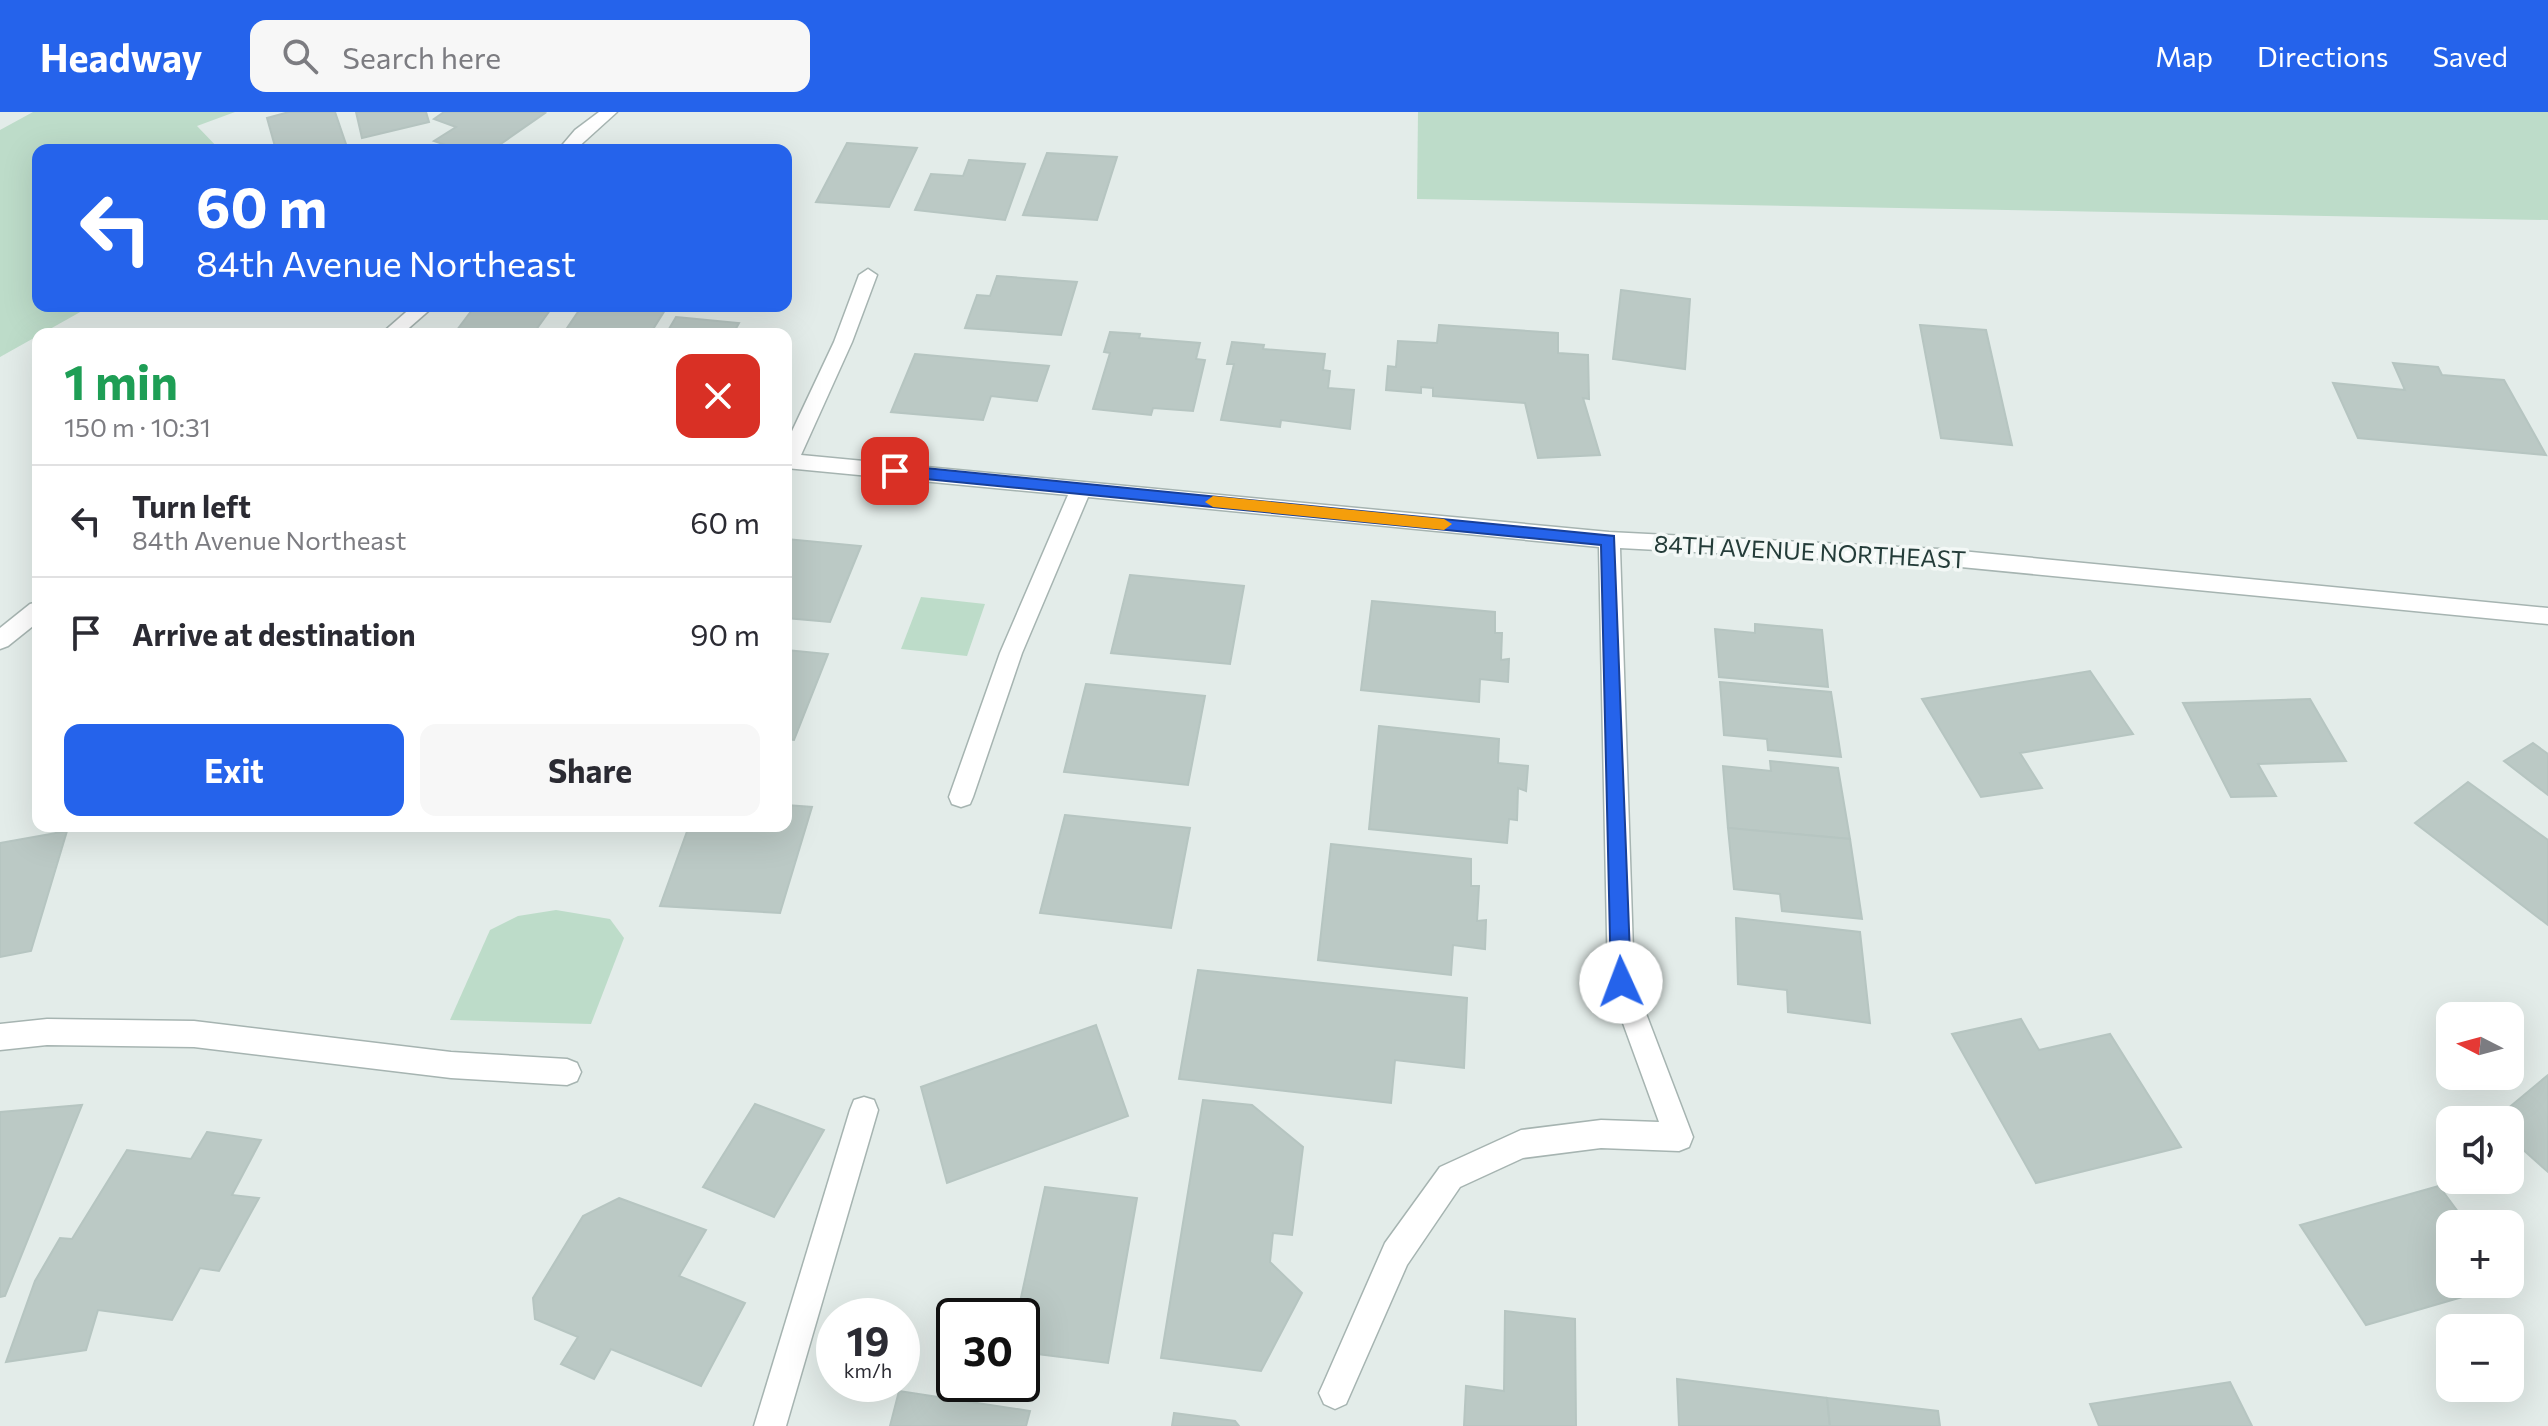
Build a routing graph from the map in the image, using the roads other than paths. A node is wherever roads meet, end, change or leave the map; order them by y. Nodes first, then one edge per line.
1 (609, 112) edge
2 (571, 144) edge
3 (868, 275) dead end
4 (418, 312) edge
5 (398, 328) edge
6 (792, 450) edge
7 (792, 461) edge
8 (1081, 489) junction
9 (1609, 540) junction
10 (32, 615) edge
11 (2548, 616) edge
12 (0, 640) edge
13 (961, 797) dead end
14 (0, 1037) edge
15 (567, 1072) dead end
16 (864, 1110) dead end
17 (1335, 1393) dead end
18 (770, 1426) edge

1 - 2 street
3 - 6 street
4 - 5 street
7 - 8 street, 84TH AVENUE NORTHEAST
8 - 9 street, 84TH AVENUE NORTHEAST
8 - 13 street
9 - 11 street, 84TH AVENUE NORTHEAST
9 - 17 street
10 - 12 street
14 - 15 street
16 - 18 street

